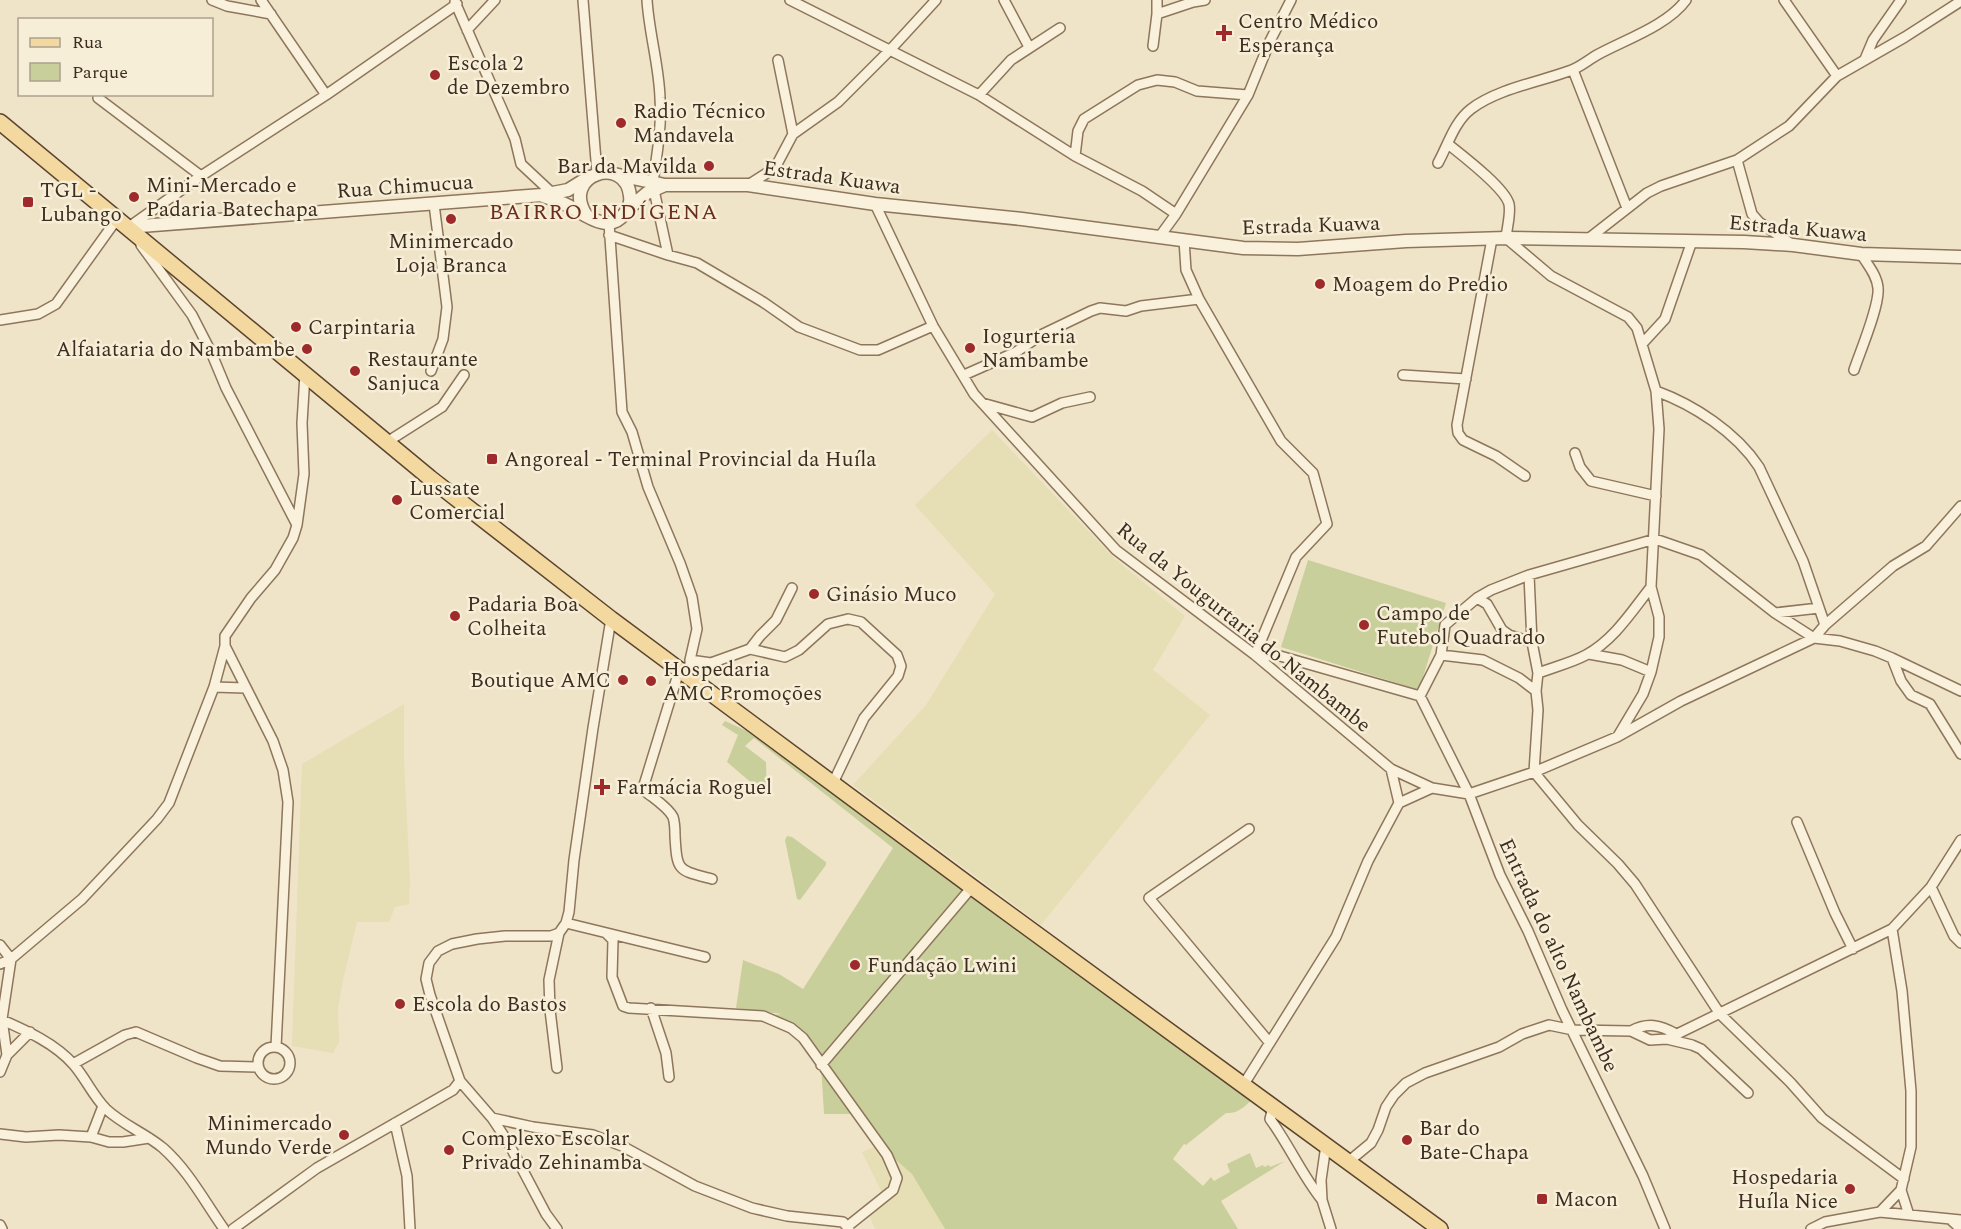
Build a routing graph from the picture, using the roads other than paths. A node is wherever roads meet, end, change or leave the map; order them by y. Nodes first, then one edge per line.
1 (212, 0) edge
2 (261, 0) edge
3 (495, 0) edge
4 (584, 0) edge
5 (647, 0) edge
6 (790, 0) edge
7 (936, 0) edge
8 (1004, 0) edge
9 (1157, 0) edge
10 (1205, 0) edge
11 (1291, 0) edge
12 (1686, 0) edge
13 (1784, 0) edge
14 (1901, 0) edge
15 (1961, 1) edge
16 (456, 2) edge
17 (1949, 7) junction
18 (1961, 10) edge
19 (271, 14) junction
20 (1157, 14) junction
21 (1060, 28) dead end
22 (467, 30) junction
23 (1154, 46) dead end
24 (1029, 47) junction
25 (891, 49) junction
26 (1865, 59) junction
27 (778, 60) dead end
28 (1573, 70) junction
29 (1837, 76) junction
30 (326, 95) junction
31 (979, 95) junction
32 (1248, 95) junction
33 (98, 98) dead end
34 (0, 122) edge
35 (793, 134) junction
36 (1448, 144) junction
37 (1075, 156) junction
38 (1737, 160) junction
39 (1438, 163) dead end
40 (614, 174) junction
41 (593, 175) junction
42 (201, 176) junction
43 (748, 185) junction
44 (657, 186) junction
45 (547, 194) junction
46 (434, 204) junction
47 (875, 204) junction
48 (1627, 208) junction
49 (628, 209) junction
50 (1176, 214) junction
51 (586, 215) junction
52 (122, 223) junction
53 (609, 229) junction
54 (1160, 236) junction
55 (1506, 238) junction
56 (1492, 239) junction
57 (1588, 239) junction
58 (1184, 240) junction
59 (1692, 241) junction
60 (1793, 245) junction
61 (1861, 254) junction
62 (668, 255) junction
63 (1961, 257) edge
64 (1199, 299) junction
65 (0, 320) edge
66 (933, 326) junction
67 (1642, 344) junction
68 (1854, 370) dead end
69 (431, 371) dead end
70 (305, 374) junction
71 (464, 375) dead end
72 (964, 375) junction
73 (1403, 375) dead end
74 (1466, 379) junction
75 (1656, 391) junction
76 (1090, 397) dead end
77 (982, 403) junction
78 (387, 442) junction
79 (1575, 453) dead end
80 (1525, 476) dead end
81 (1656, 496) junction
82 (1961, 506) edge
83 (1952, 517) junction
84 (297, 525) junction
85 (1961, 525) edge
86 (1655, 539) junction
87 (1529, 575) junction
88 (1651, 587) junction
89 (792, 588) dead end
90 (1477, 598) junction
91 (1819, 608) junction
92 (1775, 613) junction
93 (611, 619) junction
94 (1824, 625) junction
95 (1814, 638) junction
96 (1532, 642) junction
97 (225, 646) junction
98 (750, 649) junction
99 (1589, 654) junction
100 (1255, 655) junction
101 (1441, 655) junction
102 (1893, 658) junction
103 (687, 670) junction
104 (1651, 672) junction
105 (1538, 674) junction
106 (214, 687) junction
107 (245, 688) junction
108 (1536, 691) junction
109 (1961, 691) edge
110 (1420, 696) junction
111 (1617, 738) junction
112 (1961, 754) edge
113 (1391, 769) junction
114 (1534, 772) junction
115 (832, 783) junction
116 (1431, 788) junction
117 (1469, 794) junction
118 (1399, 803) junction
119 (1797, 822) dead end
120 (1249, 829) dead end
121 (1961, 840) edge
122 (712, 879) dead end
123 (972, 887) junction
124 (1931, 887) junction
125 (566, 923) junction
126 (1892, 929) junction
127 (559, 933) junction
128 (607, 934) junction
129 (1961, 944) edge
130 (0, 945) edge
131 (1853, 948) junction
132 (705, 957) dead end
133 (11, 958) junction
134 (0, 964) edge
135 (651, 1008) junction
136 (1562, 1010) junction
137 (1720, 1014) junction
138 (1, 1019) edge
139 (1549, 1025) junction
140 (1573, 1030) junction
141 (1631, 1030) junction
142 (30, 1032) junction
143 (1671, 1036) junction
144 (1269, 1042) junction
145 (276, 1047) junction
146 (8, 1055) junction
147 (73, 1064) junction
148 (821, 1065) junction
149 (258, 1067) junction
150 (557, 1068) dead end
151 (0, 1072) edge
152 (669, 1077) dead end
153 (460, 1081) junction
154 (1244, 1084) junction
155 (1748, 1093) dead end
156 (103, 1106) junction
157 (1273, 1107) junction
158 (492, 1119) junction
159 (395, 1123) junction
160 (0, 1134) edge
161 (91, 1137) junction
162 (150, 1138) junction
163 (1326, 1145) junction
164 (1348, 1162) junction
165 (1904, 1179) junction
166 (1901, 1190) junction
167 (1322, 1200) junction
168 (1880, 1212) junction
169 (1909, 1215) junction
170 (1956, 1220) edge
171 (849, 1228) edge
172 (224, 1229) edge
173 (233, 1229) edge
174 (410, 1229) edge
175 (557, 1229) edge
176 (1331, 1229) edge
177 (1440, 1229) edge
178 (1665, 1229) edge
179 (1811, 1229) edge
180 (1960, 1229) edge

1 - 19 street
2 - 19 street
3 - 22 street
4 - 41 street
5 - 44 street
6 - 25 street
7 - 25 street
8 - 24 street
9 - 20 street
10 - 20 street
11 - 32 street
12 - 28 street
13 - 29 street
14 - 26 street
15 - 17 street
16 - 22 street
16 - 30 street
17 - 18 street
17 - 26 street
19 - 30 street
20 - 23 street
21 - 24 street
22 - 45 street
24 - 31 street
25 - 31 street
25 - 35 street
26 - 29 street
27 - 35 street
28 - 36 street
28 - 48 street
29 - 38 street
30 - 42 street
31 - 37 street
32 - 37 street
32 - 50 street
33 - 42 street
34 - 52 main road
35 - 43 street
36 - 39 street
36 - 55 street
37 - 50 street
38 - 48 street
38 - 60 street
40 - 41 street
40 - 44 street
40 - 49 street
41 - 45 street, Rua Chimucua
41 - 51 street
42 - 52 street
43 - 44 street, Estrada Kuawa
43 - 47 street, Estrada Kuawa
44 - 49 street
44 - 62 street
45 - 46 street, Rua Chimucua
45 - 51 street, Rua Chimucua
46 - 52 street, Rua Chimucua
46 - 69 street
47 - 54 street, Estrada Kuawa
47 - 66 street, Rua da Yougurtaria do Nambambe
48 - 57 street
49 - 53 street
50 - 54 street
51 - 53 street, Rua Chimucua
52 - 65 street
52 - 70 main road
52 - 84 street
53 - 62 street
53 - 103 street
54 - 58 street, Estrada Kuawa
55 - 56 street, Estrada Kuawa
55 - 57 street, Estrada Kuawa
55 - 67 street
56 - 58 street, Estrada Kuawa
56 - 74 street
57 - 59 street, Estrada Kuawa
58 - 64 street
59 - 60 street, Estrada Kuawa
59 - 67 street
60 - 61 street, Estrada Kuawa
61 - 63 street, Estrada Kuawa
61 - 68 street
62 - 66 street
64 - 72 street
64 - 100 street
66 - 72 street, Rua da Yougurtaria do Nambambe
67 - 75 street
70 - 78 main road
70 - 84 street
71 - 78 street
72 - 77 street, Rua da Yougurtaria do Nambambe
73 - 74 street
74 - 80 street
75 - 81 street
75 - 91 street
76 - 77 street
77 - 100 street, Rua da Yougurtaria do Nambambe
78 - 93 main road
79 - 81 street
81 - 86 street
82 - 83 street
83 - 85 street
83 - 94 street
84 - 97 street
86 - 87 street
86 - 88 street
86 - 92 street
87 - 90 street
87 - 96 street
88 - 99 street
88 - 104 street
89 - 98 street
90 - 96 street
90 - 101 street
91 - 92 street
91 - 94 street
92 - 95 street
93 - 103 main road
93 - 125 street
94 - 95 street
95 - 102 street
95 - 111 street
96 - 105 street
97 - 106 street
97 - 107 street
98 - 103 street
98 - 115 street
99 - 104 street
99 - 105 street
100 - 110 street
100 - 113 street, Rua da Yougurtaria do Nambambe
101 - 108 street
101 - 110 street
102 - 109 street
102 - 112 street
103 - 115 main road
103 - 122 street
104 - 111 street
105 - 108 street
106 - 107 street
106 - 133 street
107 - 145 street
108 - 114 street
110 - 117 street, Entrada do alto Nambambe
111 - 114 street
113 - 116 street, Rua da Yougurtaria do Nambambe
113 - 118 street
114 - 117 street
114 - 137 street
115 - 123 main road
116 - 117 street, Rua da Yougurtaria do Nambambe
116 - 118 street
117 - 136 street, Entrada do alto Nambambe
118 - 144 street
119 - 131 street
120 - 144 street
121 - 124 street
123 - 148 street
123 - 154 main road
124 - 126 street
124 - 129 street
125 - 127 street
125 - 128 street
126 - 131 street
126 - 165 street
127 - 150 street
127 - 153 street
128 - 132 street
128 - 135 street
130 - 133 street
131 - 137 street
133 - 134 street
133 - 138 street
135 - 148 street
135 - 152 street
136 - 139 street
136 - 140 street, Entrada do alto Nambambe
137 - 143 street
137 - 165 street
138 - 142 street
138 - 146 street
139 - 140 street
139 - 164 street
140 - 141 street
140 - 178 street, Entrada do alto Nambambe
141 - 143 street
141 - 143 street
142 - 146 street
142 - 147 street
143 - 155 street
144 - 154 street
145 - 149 street
145 - 149 street
146 - 151 street
147 - 149 street
147 - 156 street
148 - 171 street
153 - 158 street
153 - 159 street
154 - 157 main road
156 - 161 street
156 - 162 street
157 - 163 main road
157 - 167 street
158 - 171 street
158 - 175 street
159 - 173 street
159 - 174 street
160 - 161 street
161 - 162 street
162 - 172 street
163 - 164 main road
163 - 167 street
164 - 177 main road
165 - 166 street
166 - 168 street
166 - 169 street
167 - 176 street
168 - 169 street
168 - 179 street
169 - 170 street
170 - 180 street

